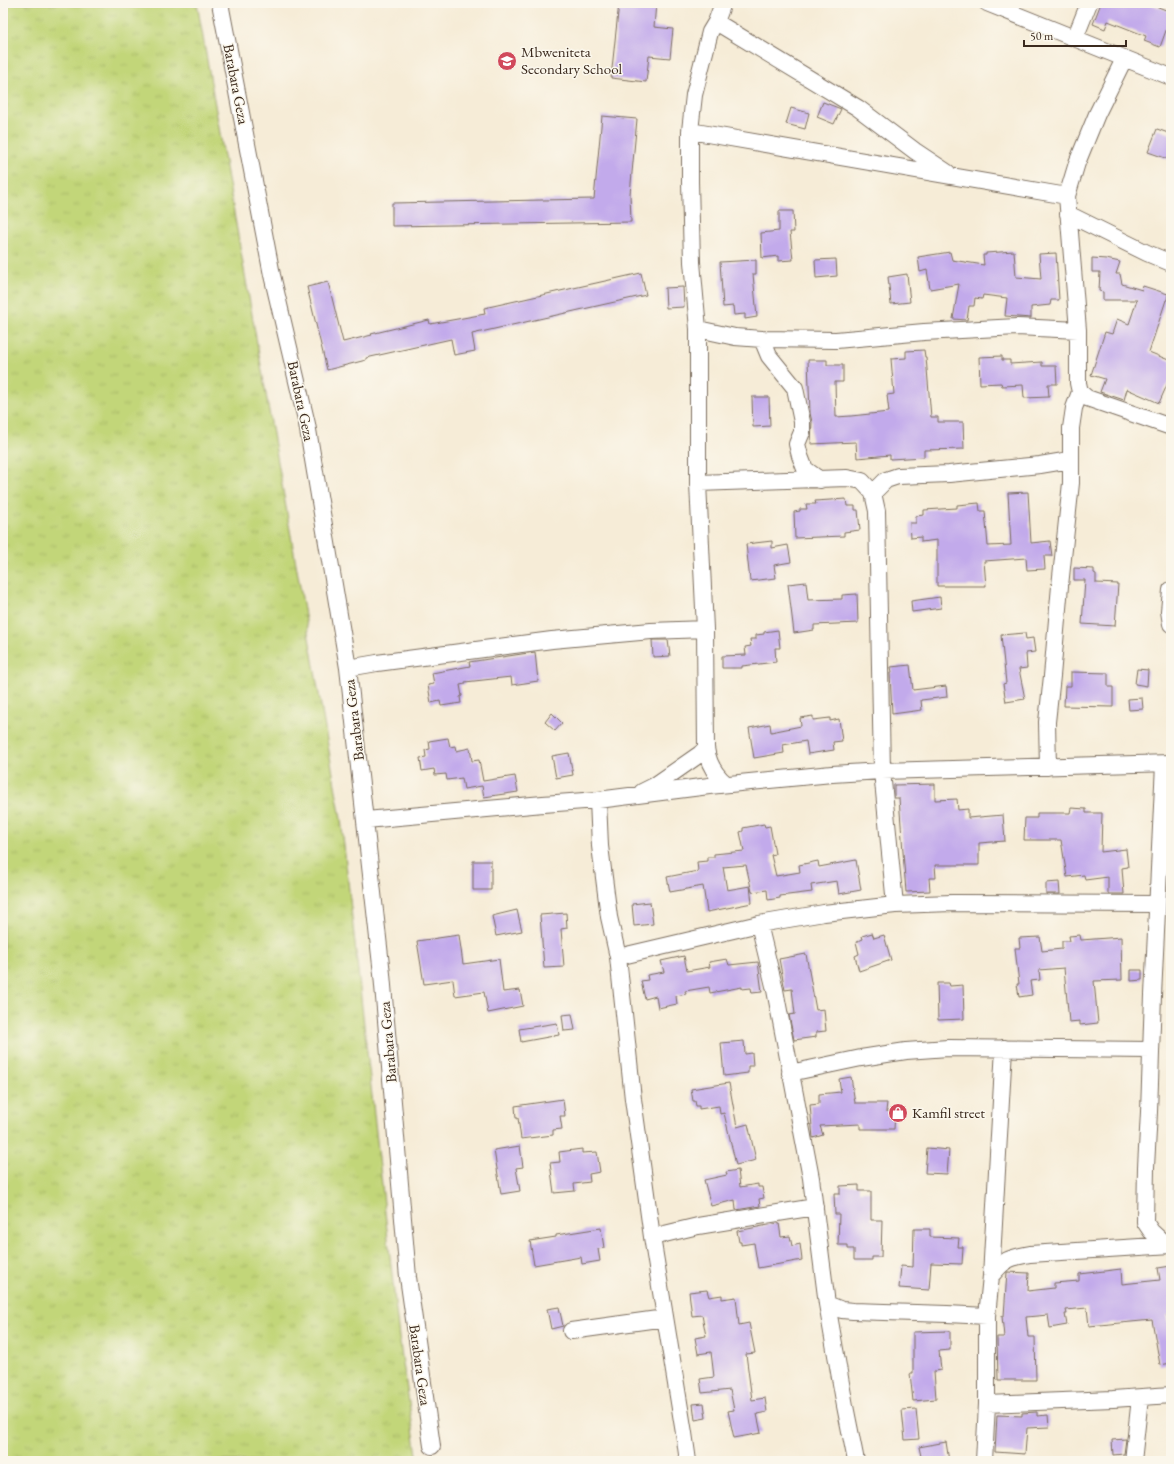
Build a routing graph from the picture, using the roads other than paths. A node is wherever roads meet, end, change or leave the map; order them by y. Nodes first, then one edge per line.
1 (220, 3) edge
2 (723, 3) edge
3 (987, 3) edge
4 (1089, 3) edge
5 (716, 22) junction
6 (1075, 38) junction
7 (1124, 59) junction
8 (1171, 77) edge
9 (690, 131) junction
10 (952, 176) junction
11 (1067, 196) junction
12 (1068, 214) junction
13 (1171, 263) edge
14 (698, 329) junction
15 (1078, 330) junction
16 (762, 339) junction
17 (1080, 392) junction
18 (1171, 427) edge
19 (1070, 460) junction
20 (820, 480) junction
21 (698, 484) junction
22 (873, 493) junction
23 (1171, 590) edge
24 (1171, 624) edge
25 (706, 629) junction
26 (348, 668) junction
27 (706, 748) junction
28 (1168, 763) edge
29 (1048, 767) junction
30 (882, 771) junction
31 (726, 784) junction
32 (636, 795) junction
33 (598, 800) junction
34 (366, 820) junction
35 (1157, 904) junction
36 (895, 905) junction
37 (759, 924) junction
38 (618, 957) junction
39 (1004, 1048) junction
40 (1151, 1050) junction
41 (790, 1073) junction
42 (815, 1207) junction
43 (1146, 1222) junction
44 (652, 1237) junction
45 (993, 1242) junction
46 (1168, 1245) edge
47 (1123, 1247) junction
48 (1011, 1258) junction
49 (991, 1276) junction
50 (828, 1304) junction
51 (987, 1316) junction
52 (665, 1318) junction
53 (571, 1331) dead end
54 (1171, 1396) edge
55 (1140, 1398) junction
56 (987, 1404) junction
57 (432, 1446) dead end
58 (688, 1461) edge
59 (856, 1461) edge
60 (984, 1461) edge
61 (1133, 1461) edge

1 - 26 street, Barabara Geza
2 - 5 street
3 - 6 street
4 - 6 street
5 - 9 street
5 - 10 street
6 - 7 street
7 - 8 street
7 - 11 street
9 - 10 street
9 - 14 street
10 - 11 street
11 - 12 street
12 - 13 street
12 - 15 street
14 - 16 street
14 - 21 street
15 - 16 street
15 - 17 street
16 - 20 street
17 - 18 street
17 - 19 street
19 - 22 street
19 - 29 street
20 - 21 street
20 - 22 street
21 - 25 street
22 - 30 street
23 - 24 street
25 - 26 street
25 - 27 street
26 - 34 street, Barabara Geza
27 - 31 street
27 - 32 street
28 - 29 street
28 - 35 street
29 - 30 street
30 - 31 street
30 - 36 street
31 - 32 street
32 - 33 street
33 - 34 street
33 - 38 street
34 - 57 street, Barabara Geza
35 - 36 street
35 - 40 street
36 - 37 street
37 - 38 street
37 - 41 street
38 - 44 street
39 - 40 street
39 - 41 street
39 - 45 street
40 - 43 street
41 - 42 street
42 - 44 street
42 - 50 street
43 - 46 street
43 - 47 street
44 - 52 street
45 - 48 street
45 - 49 street
46 - 47 street
47 - 48 street
48 - 49 street
49 - 51 street
50 - 51 street
50 - 59 street
51 - 56 street
52 - 53 street
52 - 58 street
54 - 55 street
55 - 56 street
55 - 61 street
56 - 60 street

